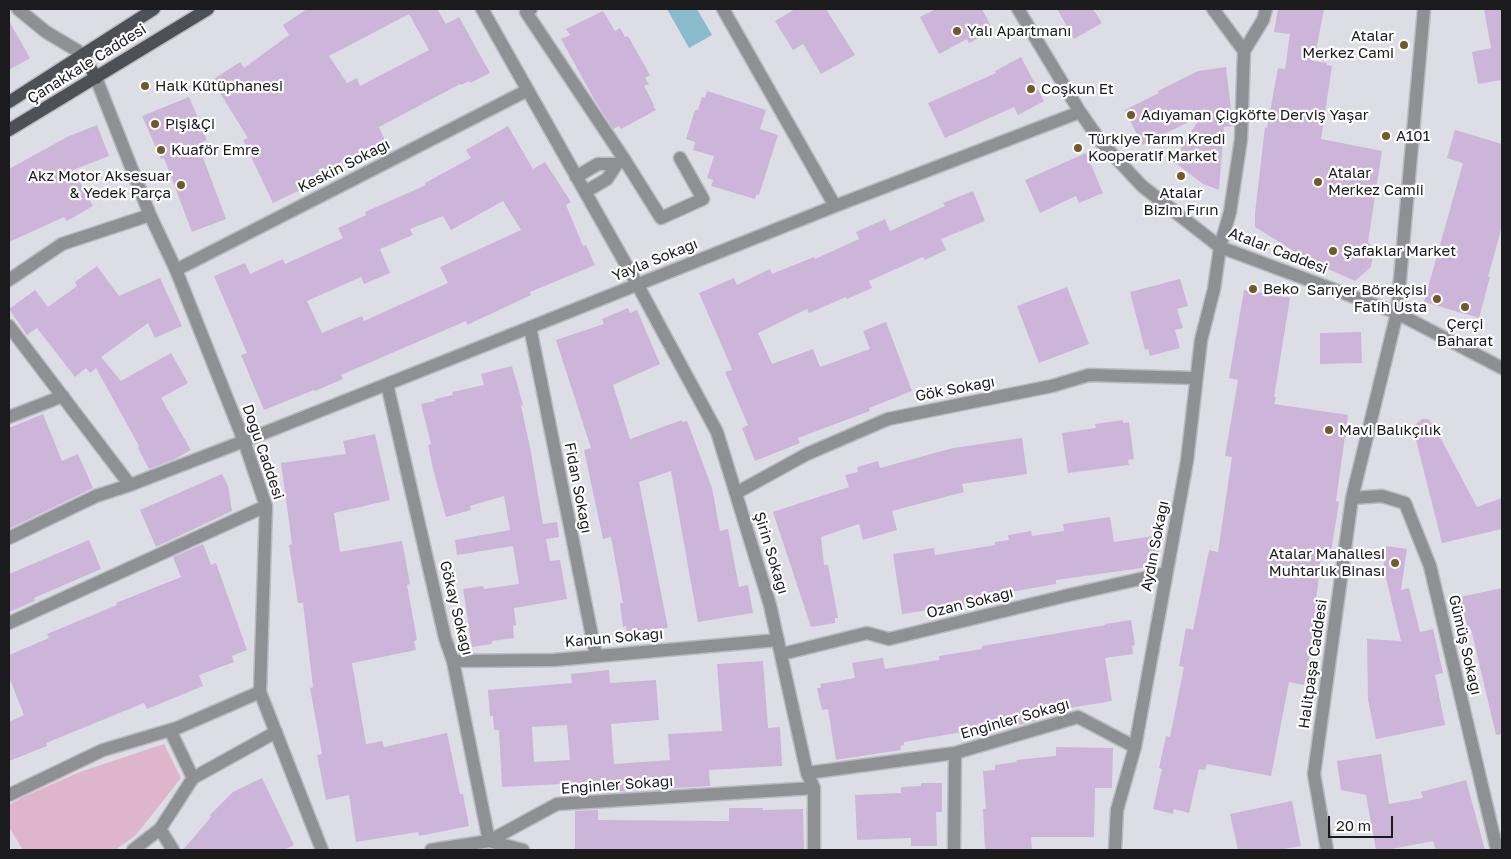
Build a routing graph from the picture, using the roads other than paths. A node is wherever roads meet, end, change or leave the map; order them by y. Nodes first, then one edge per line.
1 (18, 9) edge
2 (154, 9) edge
3 (208, 9) edge
4 (482, 9) edge
5 (531, 9) edge
6 (723, 9) edge
7 (1018, 9) edge
8 (1213, 9) edge
9 (1266, 9) edge
10 (1424, 9) edge
11 (1244, 51) junction
12 (83, 54) junction
13 (96, 78) junction
14 (528, 90) junction
15 (9, 102) edge
16 (1080, 112) junction
17 (9, 130) edge
18 (680, 158) dead end
19 (620, 161) junction
20 (576, 177) junction
21 (585, 192) junction
22 (835, 206) junction
23 (150, 215) junction
24 (1220, 247) junction
25 (176, 270) junction
26 (9, 280) edge
27 (637, 284) junction
28 (1397, 313) junction
29 (9, 326) edge
30 (530, 327) junction
31 (1502, 368) edge
32 (1195, 378) junction
33 (387, 384) junction
34 (63, 396) junction
35 (9, 418) edge
36 (244, 441) junction
37 (130, 485) junction
38 (736, 494) junction
39 (1352, 498) junction
40 (266, 506) junction
41 (9, 538) edge
42 (1166, 573) junction
43 (9, 623) edge
44 (778, 640) junction
45 (782, 654) junction
46 (596, 656) junction
47 (453, 661) junction
48 (260, 692) junction
49 (170, 730) junction
50 (276, 732) junction
51 (1135, 747) junction
52 (955, 753) junction
53 (808, 773) junction
54 (194, 778) junction
55 (814, 788) junction
56 (9, 795) edge
57 (160, 829) junction
58 (489, 841) junction
59 (133, 850) edge
60 (173, 850) edge
61 (322, 850) edge
62 (431, 850) edge
63 (523, 850) edge
64 (814, 850) edge
65 (954, 850) edge
66 (1115, 850) edge
67 (1327, 850) edge
68 (1497, 850) edge

1 - 12 street
2 - 12 main road, Çanakkale Caddesi
3 - 13 main road, Çanakkale Caddesi
4 - 14 street, Şirin Sokağı
5 - 19 street
6 - 22 street
7 - 16 street, Atalar Caddesi
8 - 11 street
9 - 11 street
10 - 28 street, Halitpaşa Caddesi
11 - 24 street, Aydın Sokağı
12 - 13 main road
12 - 15 main road, Çanakkale Caddesi
13 - 17 main road, Çanakkale Caddesi
13 - 23 street, Doğu Caddesi
14 - 20 street, Şirin Sokağı
14 - 25 street, Keskin Sokağı
16 - 22 street, Yayla Sokağı
16 - 24 street, Atalar Caddesi
18 - 19 street
19 - 20 street
19 - 21 street
20 - 21 street, Şirin Sokağı
21 - 27 street, Şirin Sokağı
22 - 27 street, Yayla Sokağı
23 - 25 street, Doğu Caddesi
23 - 26 street
24 - 28 street, Atalar Caddesi
24 - 32 street, Aydın Sokağı
25 - 36 street, Doğu Caddesi
27 - 30 street, Yayla Sokağı
27 - 38 street, Şirin Sokağı
28 - 31 street, Atalar Caddesi
28 - 39 street, Halitpaşa Caddesi
29 - 34 street
30 - 33 street, Yayla Sokağı
30 - 46 street, Fidan Sokağı
32 - 38 street, Gök Sokağı
32 - 42 street, Aydın Sokağı
33 - 36 street, Yayla Sokağı
33 - 47 street, Gökay Sokağı
34 - 35 street
34 - 37 street
36 - 37 street, Yayla Sokağı
36 - 40 street, Doğu Caddesi
37 - 41 street, Yayla Sokağı
38 - 44 street, Şirin Sokağı
39 - 67 street, Halitpaşa Caddesi
39 - 68 street, Gümüş Sokağı
40 - 43 street
40 - 48 street, Doğu Caddesi
42 - 45 street, Ozan Sokağı
42 - 51 street, Aydın Sokağı
44 - 45 street, Şirin Sokağı
44 - 46 street, Kanun Sokağı
45 - 53 street, Şirin Sokağı
46 - 47 street, Kanun Sokağı
47 - 58 street, Gökay Sokağı
48 - 49 street
48 - 50 street, Doğu Caddesi
49 - 54 street
49 - 56 street
50 - 54 street
50 - 61 street, Doğu Caddesi
51 - 52 street, Enginler Sokağı
51 - 66 street, Aydın Sokağı
52 - 53 street, Enginler Sokağı
52 - 65 street
53 - 55 street, Şirin Sokağı
54 - 57 street
55 - 58 street, Enginler Sokağı
55 - 64 street, Şirin Sokağı
57 - 59 street
57 - 60 street
58 - 62 street, Enginler Sokağı
58 - 63 street

